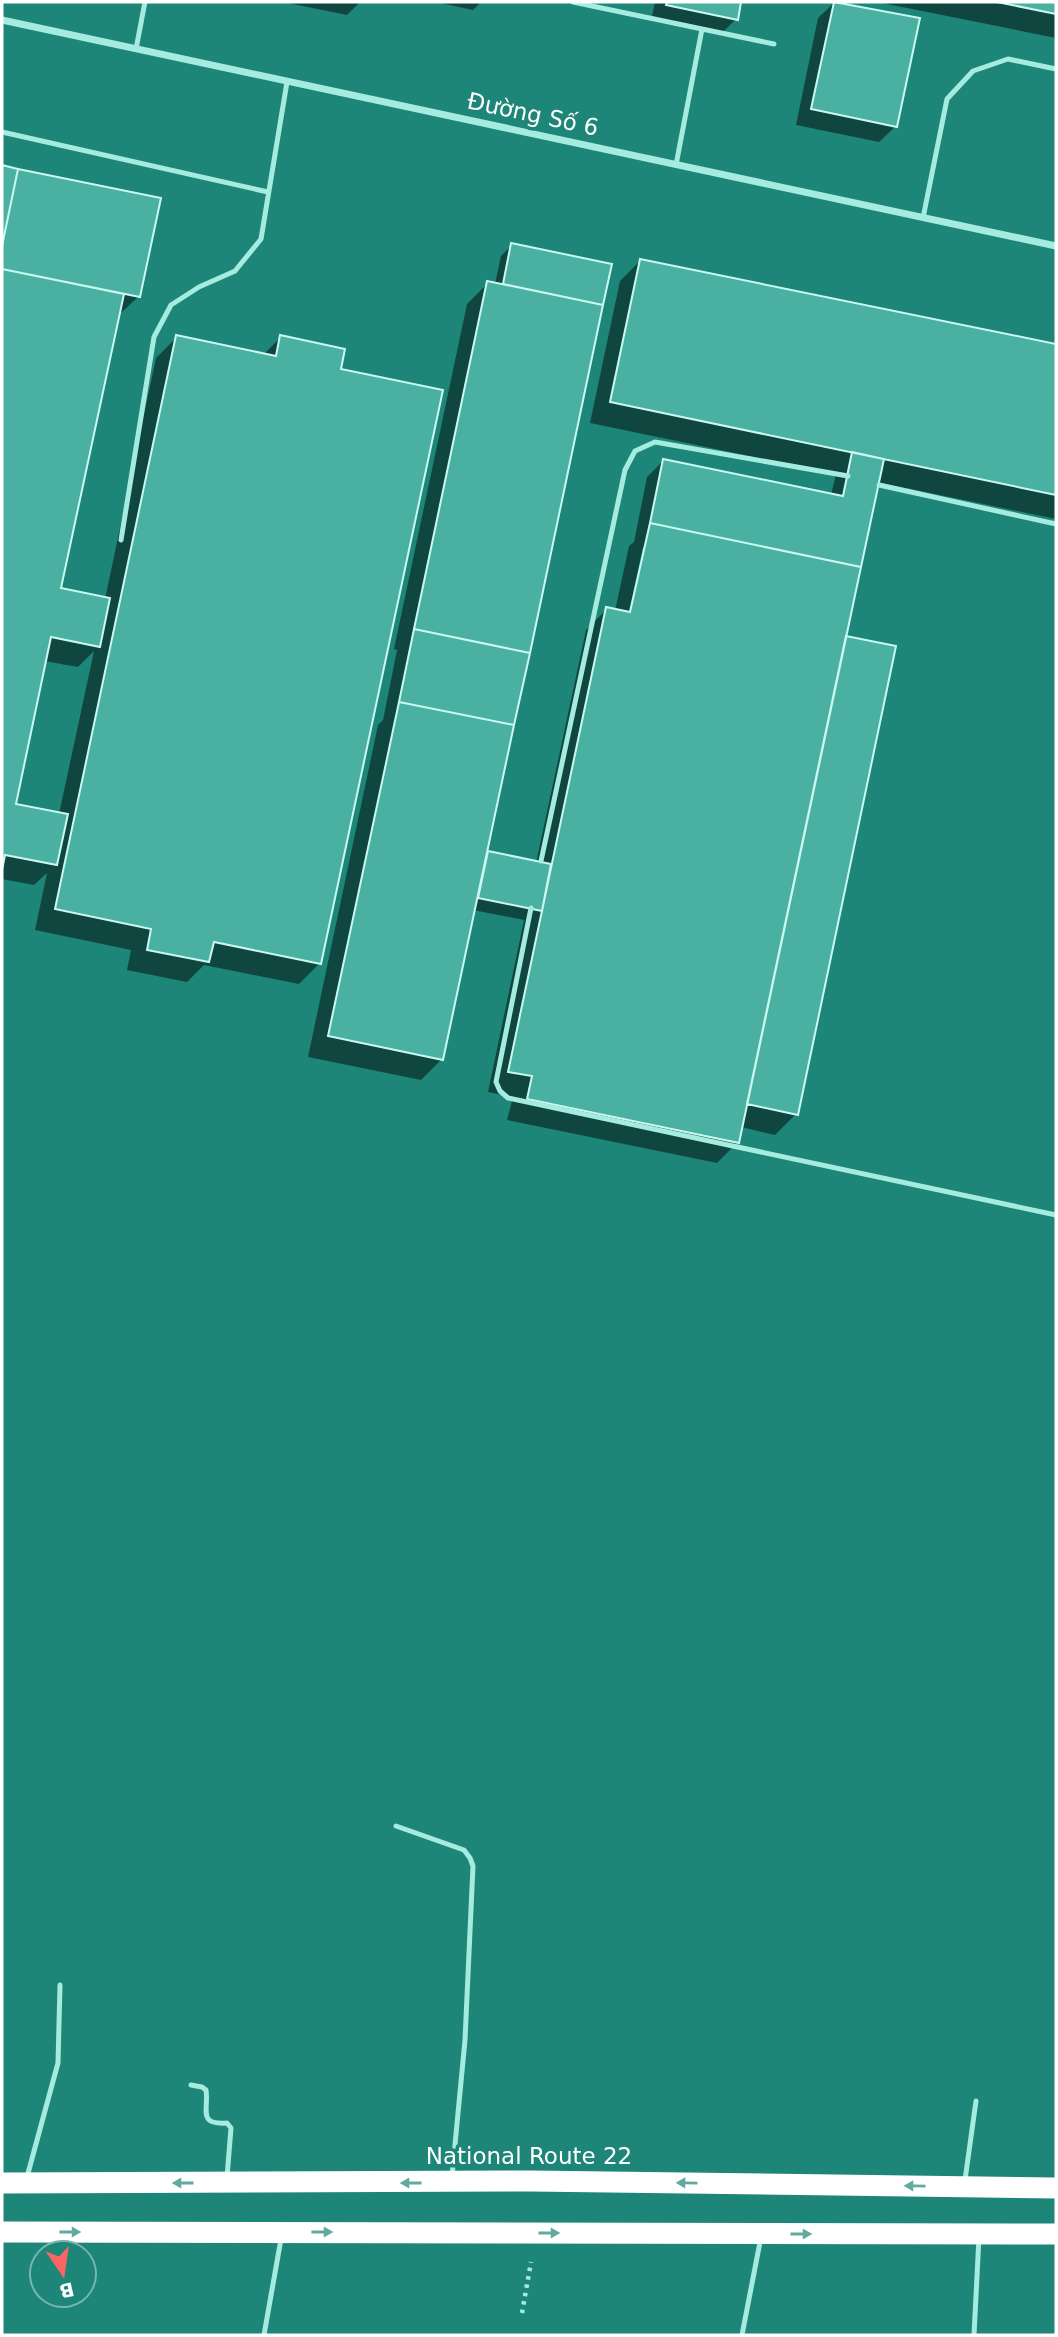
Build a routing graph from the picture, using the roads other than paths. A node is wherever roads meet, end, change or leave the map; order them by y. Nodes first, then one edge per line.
1 (145, 2) edge
2 (573, 2) edge
3 (2, 20) edge
4 (702, 29) junction
5 (774, 44) dead end
6 (136, 49) junction
7 (1056, 69) edge
8 (287, 82) junction
9 (2, 132) edge
10 (676, 165) junction
11 (268, 192) junction
12 (923, 218) junction
13 (1056, 246) edge
14 (848, 476) dead end
15 (879, 485) dead end
16 (1056, 524) edge
17 (121, 540) dead end
18 (541, 861) dead end
19 (531, 908) dead end
20 (1056, 1215) edge
21 (396, 1826) dead end
22 (61, 1985) dead end
23 (191, 2085) dead end
24 (976, 2101) dead end
25 (2, 2183) edge
26 (25, 2183) junction
27 (227, 2183) junction
28 (451, 2183) junction
29 (964, 2187) junction
30 (1056, 2188) edge
31 (2, 2232) edge
32 (282, 2232) junction
33 (762, 2234) junction
34 (979, 2234) junction
35 (1056, 2234) edge
36 (264, 2335) edge
37 (742, 2335) edge
38 (974, 2335) edge

1 - 6 lane
2 - 4 lane
3 - 6 street, Đường Số 6
4 - 5 lane
4 - 10 lane
6 - 8 street, Đường Số 6
7 - 12 lane
8 - 10 street, Đường Số 6
8 - 11 lane
9 - 11 lane
10 - 12 street, Đường Số 6
11 - 17 lane
12 - 13 street, Đường Số 6
14 - 18 lane
15 - 16 lane
19 - 20 lane
21 - 28 lane
22 - 26 lane
23 - 27 lane
24 - 29 lane
25 - 26 highway, National Route 22
27 -> 26 highway, National Route 22
28 -> 27 highway, National Route 22
29 -> 28 highway, National Route 22
29 - 30 highway, National Route 22
31 -> 32 highway
32 -> 33 highway
32 - 36 lane
33 -> 34 highway
33 - 37 lane
34 - 35 highway
34 - 38 lane

